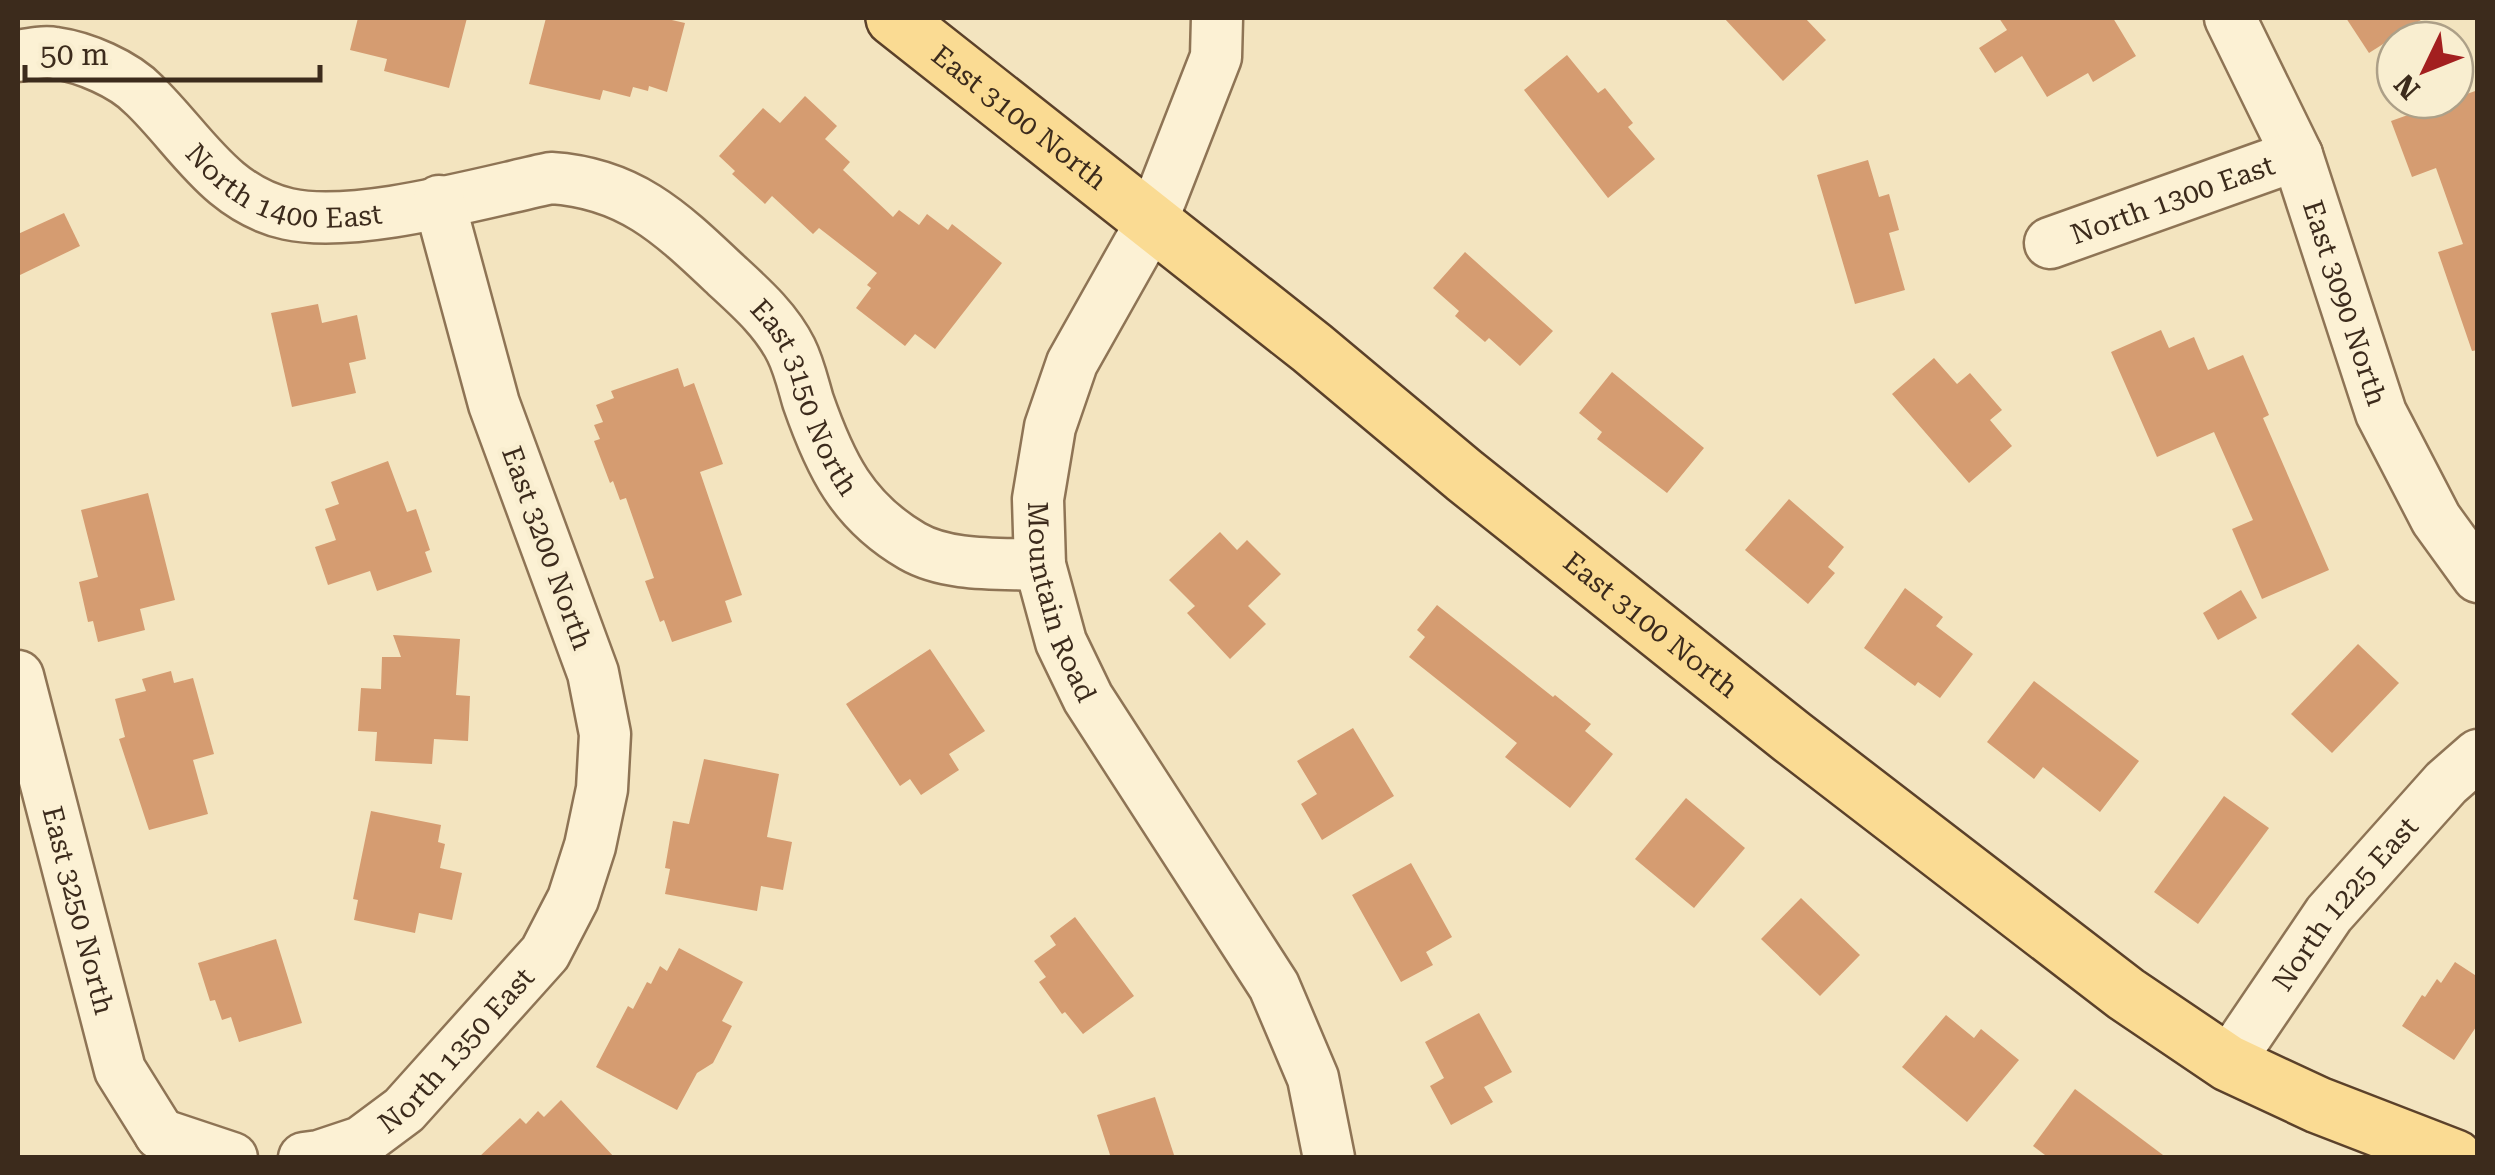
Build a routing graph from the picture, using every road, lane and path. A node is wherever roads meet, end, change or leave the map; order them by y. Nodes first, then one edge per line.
1 (894, 18) edge
2 (1217, 18) edge
3 (2230, 18) edge
4 (18, 56) edge
5 (2297, 155) junction
6 (586, 180) joint
7 (438, 201) junction
8 (1152, 221) junction
9 (2050, 243) dead end
10 (1040, 566) junction
11 (2478, 576) edge
12 (18, 676) edge
13 (2478, 755) edge
14 (573, 899) joint
15 (2228, 1063) junction
16 (150, 1146) edge
17 (232, 1158) edge
18 (304, 1158) edge
19 (1329, 1158) edge
20 (2455, 1158) edge

1 - 8 main road, East 3100 North
2 - 8 street, Mountain Road
3 - 5 street, East 3090 North
4 - 7 street, North 1400 East
5 - 9 street, North 1300 East
5 - 11 street, East 3090 North
6 - 7 street, North 1400 East
6 - 10 street, East 3150 North
7 - 14 street, East 3200 North
8 - 10 street, Mountain Road
8 - 15 main road, East 3100 North
10 - 19 street, Mountain Road
12 - 16 street, East 3250 North
13 - 15 street, North 1225 East
14 - 18 street, North 1350 East
15 - 20 main road, East 3100 North
16 - 17 street

